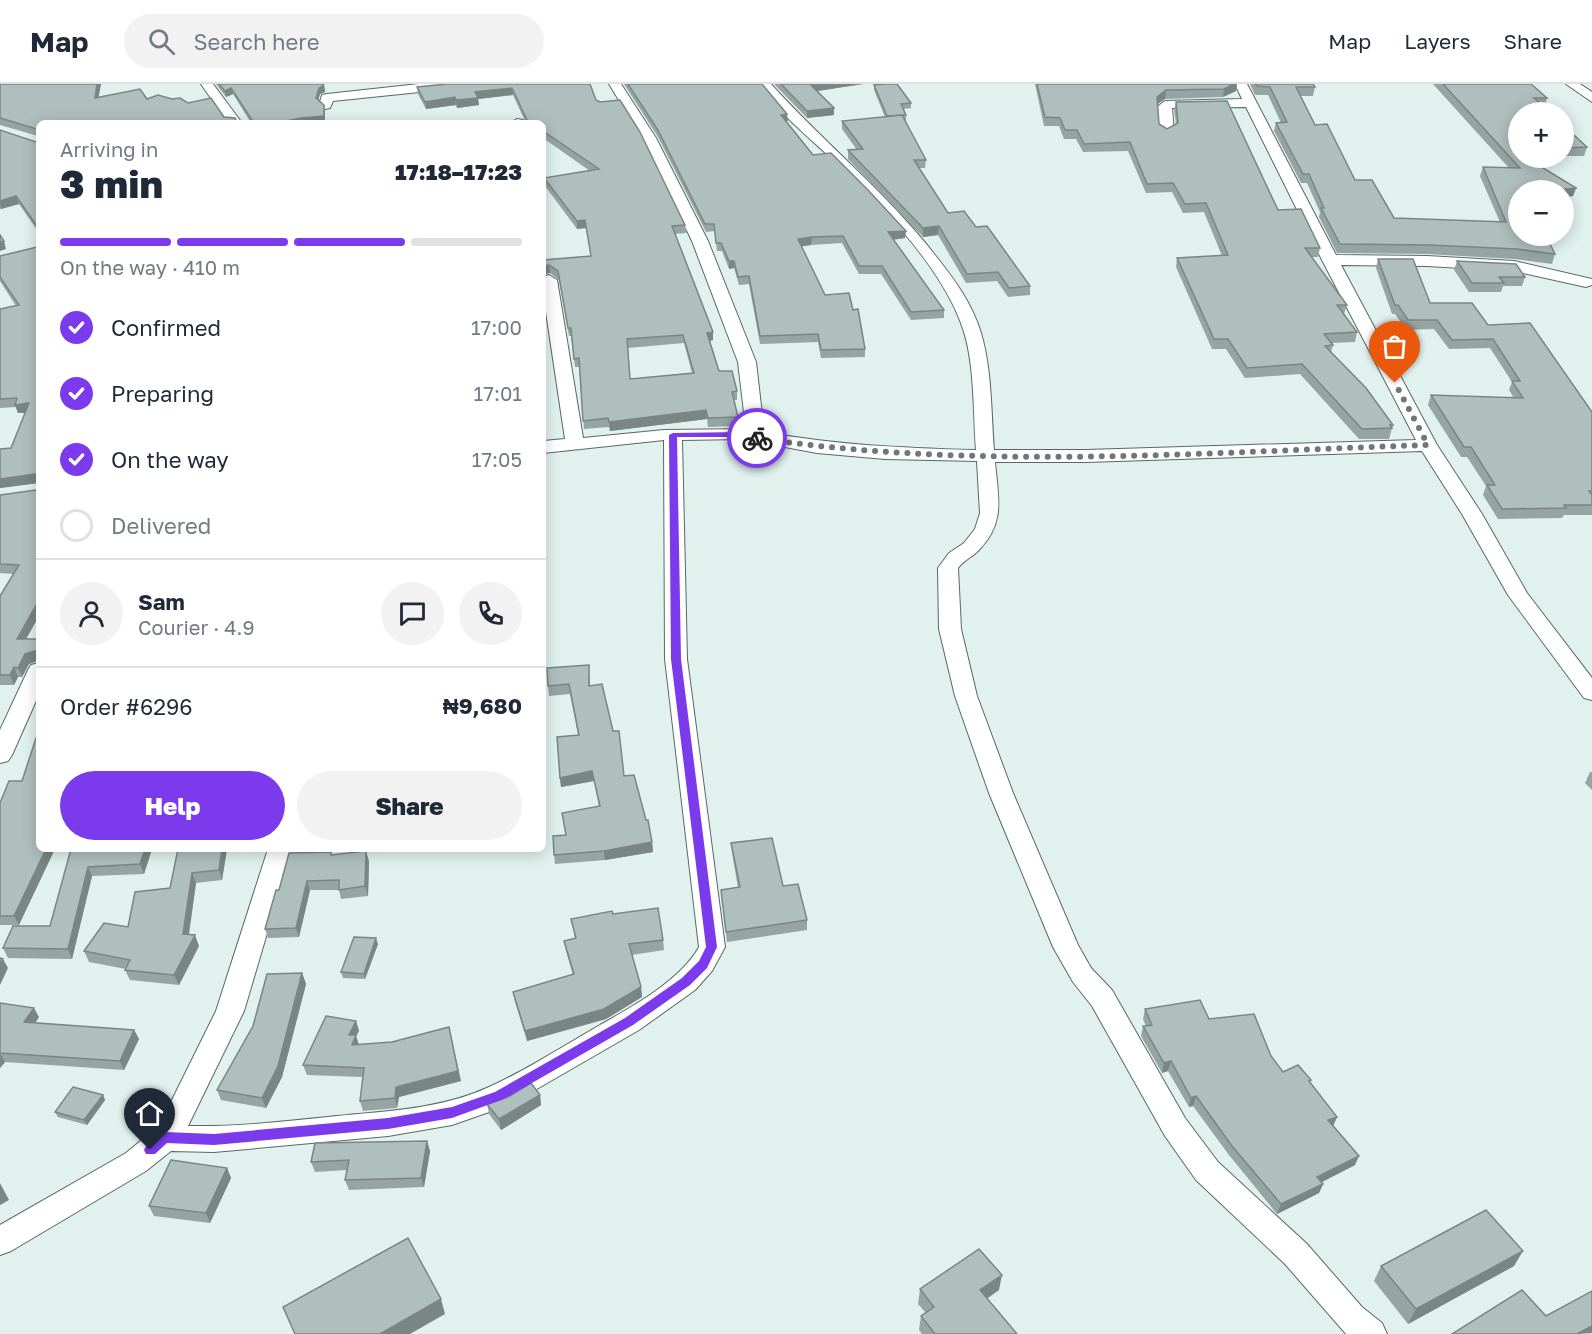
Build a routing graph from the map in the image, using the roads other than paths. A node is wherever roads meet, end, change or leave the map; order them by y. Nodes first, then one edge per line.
1 (207, 84) edge
2 (458, 84) edge
3 (615, 84) edge
4 (764, 84) edge
5 (1241, 84) edge
6 (1572, 84) edge
7 (1592, 98) edge
8 (1251, 103) junction
9 (325, 105) edge
10 (233, 120) edge
11 (1167, 132) edge
12 (1330, 260) junction
13 (549, 280) dead end
14 (1586, 282) dead end
15 (673, 435) junction
16 (756, 438) junction
17 (575, 444) junction
18 (1428, 445) junction
19 (546, 447) edge
20 (986, 456) junction
21 (36, 677) edge
22 (1592, 693) edge
23 (0, 755) edge
24 (279, 852) edge
25 (165, 1138) junction
26 (0, 1241) edge
27 (1371, 1334) edge

1 - 10 street
2 - 9 street
3 - 16 street
4 - 20 street
5 - 8 street
6 - 7 street
8 - 11 street
8 - 12 street
12 - 14 street
12 - 18 street
13 - 17 street
15 - 16 street
15 - 17 street
15 - 25 street
16 - 20 street
17 - 19 street
18 - 20 street
18 - 22 street
20 - 27 street
21 - 23 street
24 - 25 street
25 - 26 street

